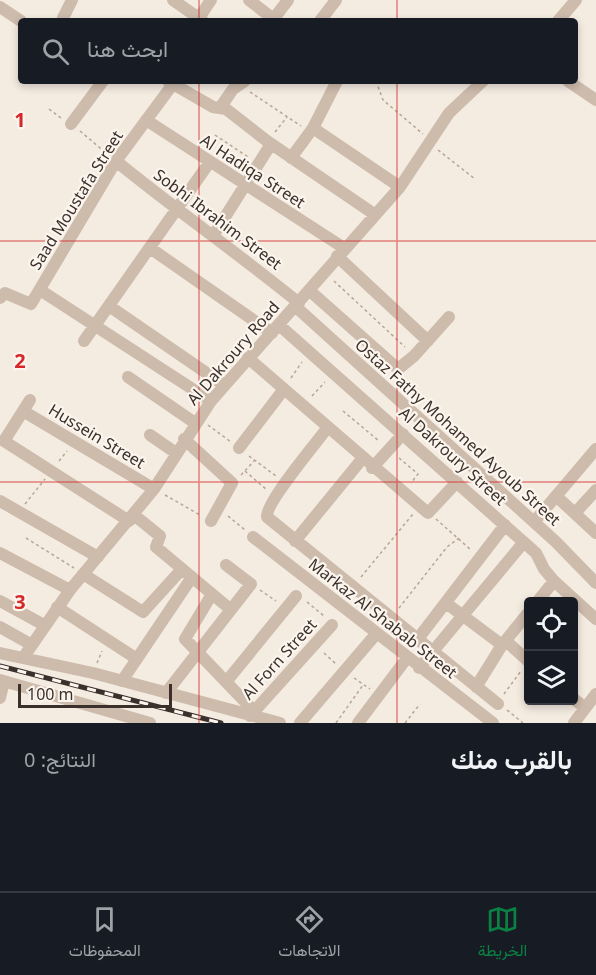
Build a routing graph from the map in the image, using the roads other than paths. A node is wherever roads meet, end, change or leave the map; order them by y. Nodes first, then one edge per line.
1 (72, 0) edge
2 (173, 0) edge
3 (211, 0) edge
4 (249, 0) edge
5 (288, 0) edge
6 (336, 0) edge
7 (576, 0) edge
8 (0, 8) edge
9 (63, 18) edge
10 (200, 18) edge
11 (202, 18) edge
12 (272, 18) edge
13 (275, 18) edge
14 (322, 18) edge
15 (561, 18) edge
16 (18, 19) edge
17 (101, 84) edge
18 (169, 84) edge
19 (172, 84) edge
20 (241, 84) edge
21 (335, 84) edge
22 (480, 84) edge
23 (572, 84) edge
24 (596, 100) edge
25 (220, 108) junction
26 (146, 120) junction
27 (71, 124) road end
28 (311, 130) junction
29 (269, 143) junction
30 (291, 158) junction
31 (116, 161) junction
32 (209, 163) junction
33 (245, 186) junction
34 (400, 187) junction
35 (176, 210) junction
36 (374, 214) junction
37 (213, 236) junction
38 (150, 248) junction
39 (340, 252) junction
40 (40, 290) junction
41 (310, 291) junction
42 (0, 298) edge
43 (298, 305) junction
44 (109, 306) junction
45 (449, 317) dead end
46 (95, 325) junction
47 (276, 329) junction
48 (84, 341) dead end
49 (428, 341) junction
50 (248, 358) junction
51 (128, 377) dead end
52 (224, 385) junction
53 (284, 389) junction
54 (30, 400) dead end
55 (211, 401) junction
56 (22, 411) junction
57 (196, 420) junction
58 (328, 427) junction
59 (403, 434) junction
60 (150, 435) dead end
61 (437, 436) junction
62 (184, 439) junction
63 (239, 448) road end
64 (422, 452) junction
65 (176, 453) junction
66 (593, 453) edge
67 (362, 459) junction
68 (372, 468) junction
69 (457, 482) junction
70 (154, 489) junction
71 (596, 490) edge
72 (556, 496) junction
73 (0, 501) edge
74 (575, 513) junction
75 (131, 518) junction
76 (211, 521) road end
77 (534, 522) junction
78 (505, 525) junction
79 (596, 533) edge
80 (253, 537) road end
81 (295, 541) junction
82 (524, 542) junction
83 (0, 553) edge
84 (98, 557) junction
85 (226, 565) dead end
86 (182, 568) junction
87 (83, 574) junction
88 (192, 577) junction
89 (554, 581) junction
90 (596, 583) edge
91 (70, 590) junction
92 (212, 594) junction
93 (296, 596) road end
94 (541, 597) edge
95 (0, 601) edge
96 (446, 603) junction
97 (57, 607) junction
98 (230, 609) junction
99 (462, 616) junction
100 (524, 618) edge
101 (596, 619) edge
102 (44, 625) junction
103 (332, 625) road end
104 (0, 627) edge
105 (376, 633) junction
106 (417, 640) junction
107 (504, 643) junction
108 (32, 645) junction
109 (196, 652) junction
110 (432, 652) junction
111 (0, 653) edge
112 (23, 658) junction
113 (407, 658) junction
114 (137, 659) junction
115 (524, 664) edge
116 (419, 668) junction
117 (2, 680) edge
118 (122, 681) junction
119 (226, 682) junction
120 (477, 687) junction
121 (166, 693) junction
122 (596, 694) edge
123 (0, 698) edge
124 (578, 703) edge
125 (498, 704) road end
126 (585, 708) junction
127 (252, 714) junction
128 (150, 723) edge
129 (280, 723) edge
130 (300, 723) edge
131 (358, 723) edge
132 (493, 723) edge
133 (574, 723) edge

1 - 9 street
2 - 10 street
3 - 11 street
4 - 12 street
5 - 13 street
6 - 14 street
7 - 15 street
8 - 16 street
17 - 27 street
18 - 26 street, Saad Moustafa Street
19 - 25 street
20 - 25 street
21 - 28 street
22 - 34 street, Al Dakroury Road
23 - 24 street
25 - 29 street
26 - 31 street, Saad Moustafa Street
26 - 32 street, Al Hadiqa Street
28 - 30 street
28 - 34 street
29 - 30 street
29 - 33 street
30 - 36 street
31 - 35 street, Sobhi Ibrahim Street
31 - 40 street, Saad Moustafa Street
32 - 33 street, Al Hadiqa Street
32 - 35 street
33 - 37 street
33 - 39 street, Al Hadiqa Street
34 - 36 street, Al Dakroury Road
35 - 37 street, Sobhi Ibrahim Street
35 - 38 street
36 - 39 street, Al Dakroury Road
37 - 43 street, Sobhi Ibrahim Street
38 - 44 street
38 - 47 street, Al Dakroury Street
39 - 41 street, Al Dakroury Road
39 - 49 street, Al Hadiqa Street
40 - 42 street, Saad Moustafa Street
40 - 46 street
41 - 43 street, Al Dakroury Road
41 - 49 street
43 - 47 street, Al Dakroury Road
43 - 61 street, Ostaz Fathy Mohamed Ayoub Street
44 - 46 street
44 - 52 street
45 - 49 street
46 - 48 street
46 - 55 street
47 - 50 street, Al Dakroury Road
47 - 59 street, Al Dakroury Street
50 - 52 street, Al Dakroury Road
50 - 53 street
51 - 57 street
52 - 55 street, Al Dakroury Road
53 - 58 street
53 - 63 street
54 - 56 street
55 - 57 street, Al Dakroury Road
56 - 70 street, Hussein Street
56 - 75 street
57 - 62 street, Al Dakroury Road
58 - 67 street
58 - 81 street
59 - 64 street, Al Dakroury Street
59 - 68 street
60 - 65 street
61 - 64 street
61 - 77 street, Ostaz Fathy Mohamed Ayoub Street
62 - 65 street, Al Dakroury Road
62 - 76 street
64 - 69 street, Al Dakroury Street
65 - 70 street, Al Dakroury Road
66 - 72 street
67 - 68 street
67 - 81 street
68 - 69 street
69 - 78 street, Al Dakroury Street
70 - 75 street, Al Dakroury Road
71 - 74 street
72 - 74 street
72 - 77 street
73 - 84 street
74 - 79 street
75 - 84 street, Al Dakroury Road
75 - 86 street
77 - 90 street, Ostaz Fathy Mohamed Ayoub Street
78 - 82 street, Al Dakroury Street
78 - 96 street
80 - 105 street, Markaz Al Shabab Street
81 - 106 street
82 - 89 street, Al Dakroury Street
82 - 99 street
83 - 91 street
84 - 87 street, Al Dakroury Road
85 - 98 street
86 - 87 street
86 - 88 street
87 - 91 street, Al Dakroury Road
88 - 92 street
88 - 114 street
89 - 94 street
89 - 101 street, Al Dakroury Street
91 - 97 street, Al Dakroury Road
92 - 98 street
92 - 109 street
93 - 119 street
95 - 102 street
96 - 99 street
96 - 106 street
97 - 102 street, Al Dakroury Road
97 - 114 street
98 - 109 street
99 - 107 street
99 - 110 street
100 - 107 street
102 - 108 street, Al Dakroury Road
103 - 127 street, Al Forn Street
104 - 108 street
105 - 113 street, Markaz Al Shabab Street
105 - 130 street
106 - 110 street
107 - 115 street
107 - 120 street
108 - 112 street, Al Dakroury Road
109 - 119 street
109 - 121 street
110 - 116 street
110 - 120 street
111 - 112 street
112 - 118 street
113 - 116 street, Markaz Al Shabab Street
113 - 131 street
114 - 118 street
116 - 132 street, Markaz Al Shabab Street
117 - 123 street
117 - 128 street
118 - 121 street
119 - 127 street
120 - 125 street
121 - 127 street
122 - 126 street
124 - 126 street
126 - 133 street
127 - 129 street

